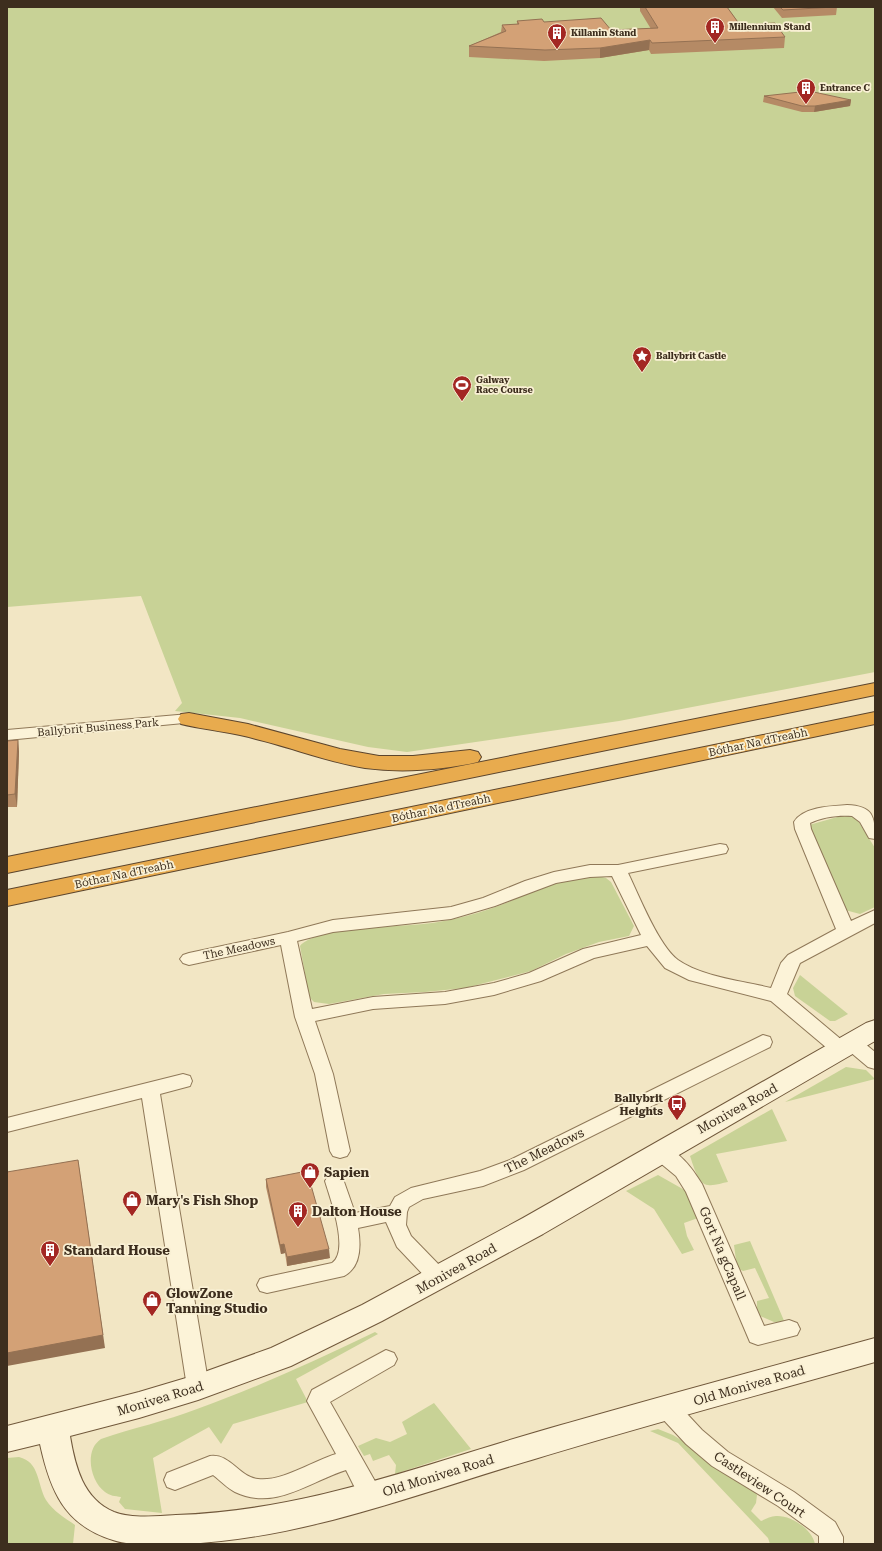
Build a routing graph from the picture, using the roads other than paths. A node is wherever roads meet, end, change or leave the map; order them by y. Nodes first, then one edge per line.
1 (875, 689) edge
2 (875, 718) edge
3 (189, 719) joint
4 (7, 735) edge
5 (647, 735) junction
6 (875, 834) edge
7 (720, 849) dead end
8 (7, 865) edge
9 (618, 870) junction
10 (7, 898) edge
11 (875, 916) edge
12 (846, 931) junction
13 (288, 938) junction
14 (651, 939) junction
15 (189, 959) dead end
16 (777, 996) junction
17 (304, 1017) junction
18 (875, 1029) edge
19 (764, 1042) dead end
20 (846, 1046) junction
21 (875, 1062) edge
22 (183, 1082) dead end
23 (150, 1090) junction
24 (7, 1125) edge
25 (340, 1151) dead end
26 (660, 1152) junction
27 (335, 1181) dead end
28 (397, 1212) junction
29 (347, 1223) junction
30 (439, 1278) junction
31 (267, 1285) dead end
32 (789, 1329) dead end
33 (875, 1350) edge
34 (386, 1359) dead end
35 (198, 1387) junction
36 (667, 1408) junction
37 (52, 1428) junction
38 (7, 1439) edge
39 (350, 1459) junction
40 (175, 1480) dead end
41 (369, 1496) junction
42 (119, 1536) edge
43 (831, 1544) edge

1 - 5 highway
2 - 10 highway, Bóthar Na dTreabh
3 - 4 street, Ballybrit Business Park
3 - 5 highway
5 - 8 highway
6 - 12 street
7 - 9 street, The Meadows
9 - 13 street, The Meadows
9 - 14 street
11 - 12 street
12 - 16 street
13 - 15 street, The Meadows
13 - 17 street, The Meadows
14 - 16 street
14 - 17 street
16 - 20 street
17 - 25 street, The Meadows
18 - 20 main road, Monivea Road
19 - 28 street, The Meadows
20 - 21 street
20 - 26 main road, Monivea Road
22 - 23 street
23 - 24 street
23 - 35 street
26 - 30 main road, Monivea Road
26 - 32 street, Gort Na gCapall
27 - 29 street
28 - 29 street
28 - 30 street
29 - 31 street
30 - 35 main road, Monivea Road
33 - 36 main road, Old Monivea Road
34 - 39 street
35 - 37 main road, Monivea Road
36 - 41 main road, Old Monivea Road
36 - 43 street, Castleview Court
37 - 38 main road, Monivea Road
37 - 42 main road, Old Monivea Road
39 - 40 street
39 - 41 street
41 - 42 main road, Old Monivea Road

